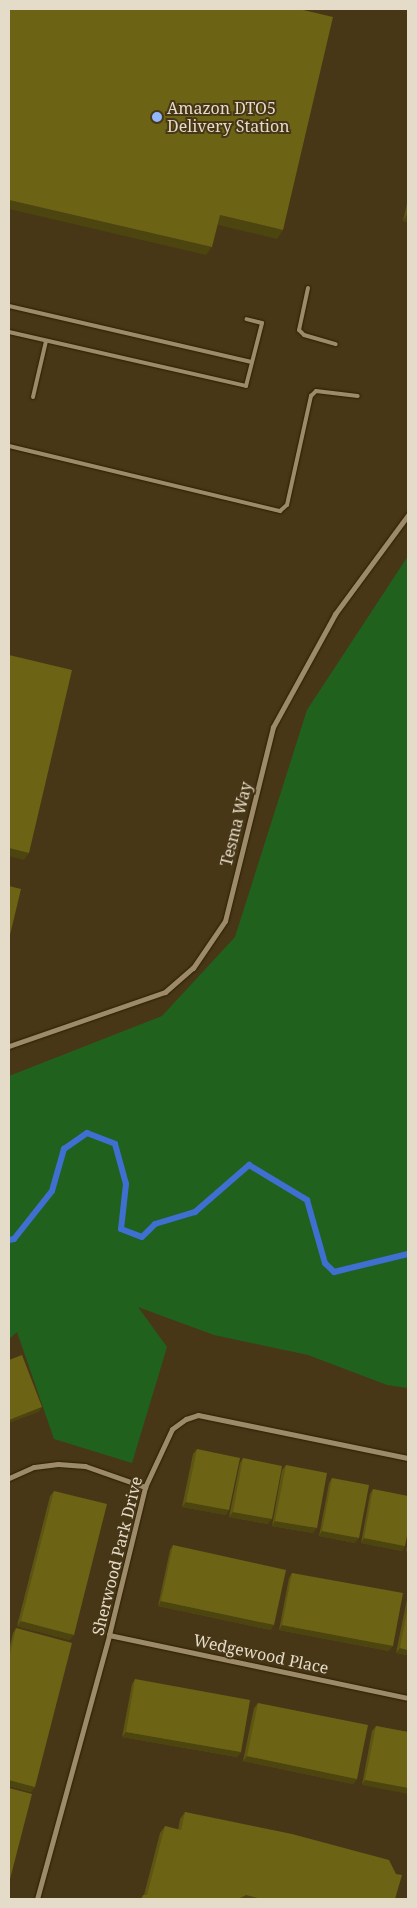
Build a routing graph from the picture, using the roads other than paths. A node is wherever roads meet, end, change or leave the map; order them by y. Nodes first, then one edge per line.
1 (308, 288) dead end
2 (9, 306) edge
3 (246, 319) dead end
4 (9, 332) edge
5 (46, 341) junction
6 (336, 344) dead end
7 (252, 362) junction
8 (358, 396) dead end
9 (32, 397) dead end
10 (9, 446) edge
11 (408, 515) edge
12 (9, 1046) edge
13 (408, 1458) edge
14 (9, 1478) edge
15 (145, 1487) junction
16 (110, 1635) junction
17 (408, 1698) edge
18 (37, 1899) edge

1 - 6 lane
2 - 7 lane
3 - 7 lane
4 - 5 lane
5 - 7 lane
5 - 9 lane
8 - 10 lane
11 - 12 street, Tesma Way
13 - 15 street, Sherwood Park Drive
14 - 15 street
15 - 16 street, Sherwood Park Drive
16 - 17 street, Wedgewood Place
16 - 18 street, Sherwood Park Drive

